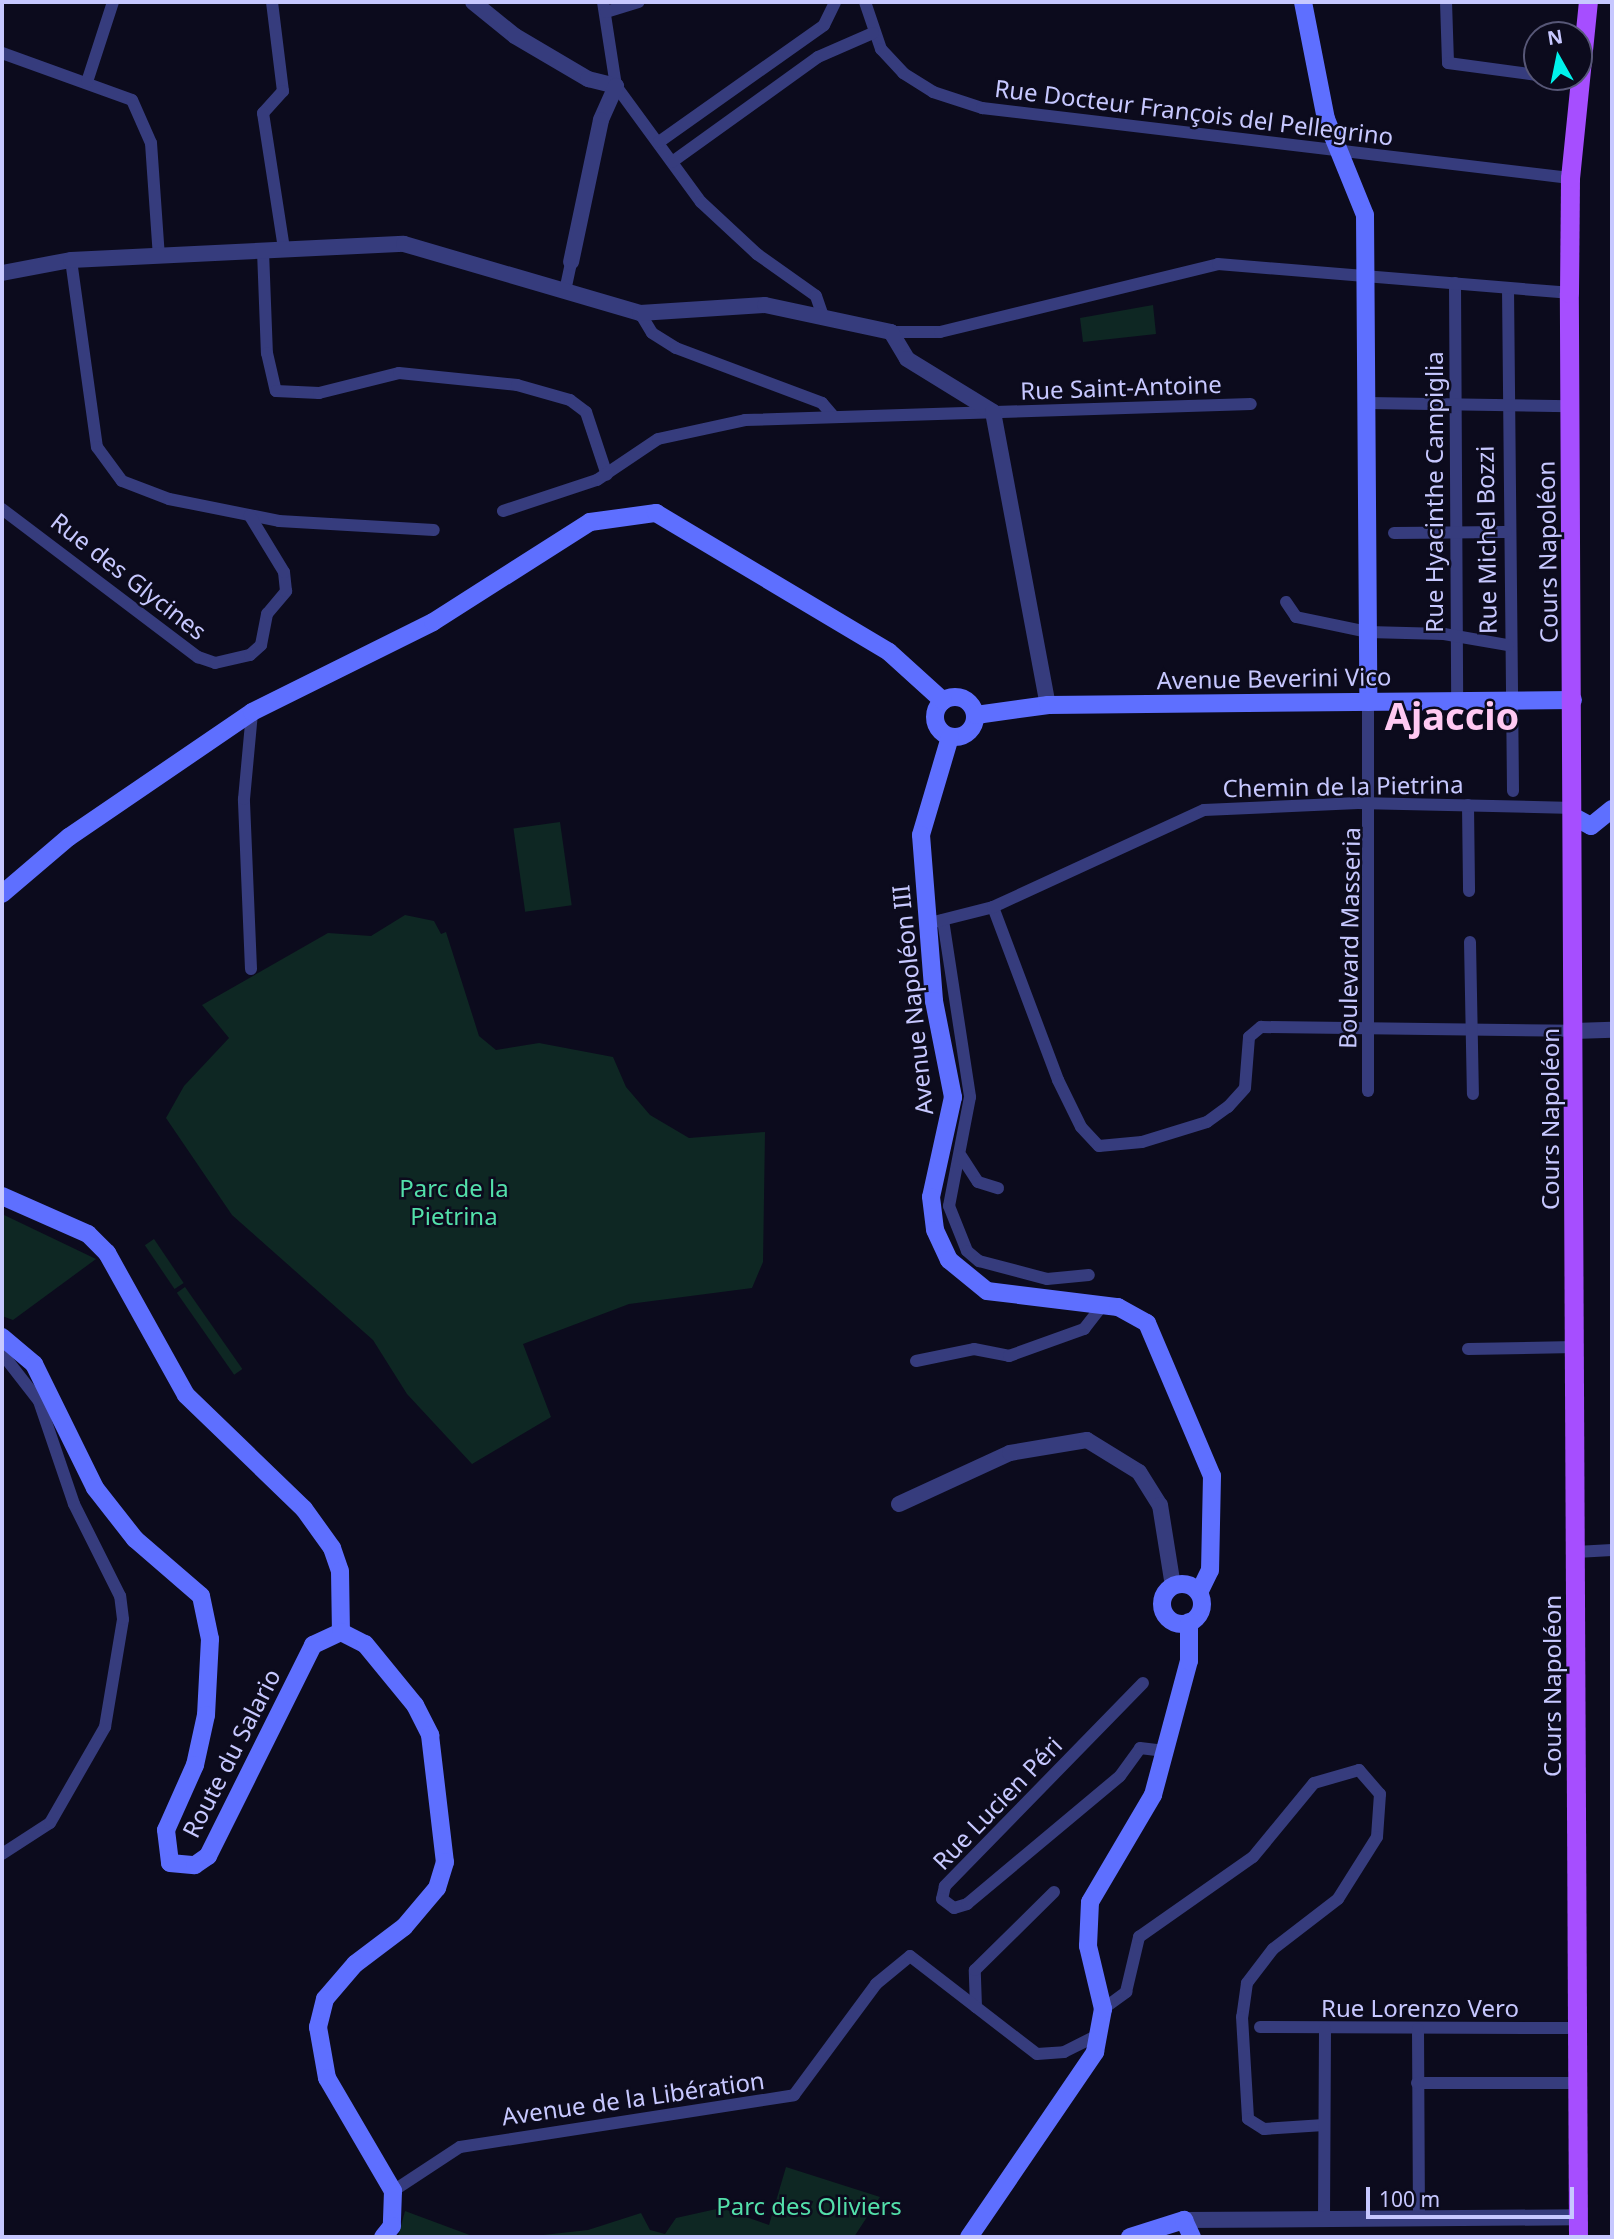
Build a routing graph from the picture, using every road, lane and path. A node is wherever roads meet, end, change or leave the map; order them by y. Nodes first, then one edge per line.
1 (113, 2) edge
2 (272, 2) edge
3 (472, 2) edge
4 (638, 2) edge
5 (835, 2) edge
6 (865, 2) edge
7 (1303, 2) edge
8 (1446, 2) edge
9 (1588, 2) edge
10 (605, 7) edge
11 (1586, 21) edge
12 (873, 33) junction
13 (2, 53) edge
14 (1523, 73) edge
15 (87, 82) junction
16 (616, 86) junction
17 (1579, 91) edge
18 (659, 142) junction
19 (1339, 151) junction
20 (672, 162) junction
21 (1570, 178) junction
22 (284, 249) junction
23 (263, 251) junction
24 (159, 256) junction
25 (71, 260) junction
26 (571, 262) joint
27 (2, 273) edge
28 (1366, 275) junction
29 (1455, 284) junction
30 (1508, 288) junction
31 (565, 291) junction
32 (1569, 293) junction
33 (640, 313) junction
34 (822, 313) junction
35 (891, 332) junction
36 (1368, 403) junction
37 (1454, 403) junction
38 (1251, 404) dead end
39 (1505, 407) junction
40 (1570, 407) junction
41 (993, 412) junction
42 (834, 417) junction
43 (607, 475) junction
44 (2, 509) edge
45 (503, 511) dead end
46 (250, 516) junction
47 (435, 530) dead end
48 (1454, 532) junction
49 (1394, 533) dead end
50 (1506, 533) junction
51 (1286, 602) dead end
52 (1368, 632) junction
53 (1454, 637) junction
54 (1508, 645) junction
55 (1573, 700) junction
56 (943, 701) junction
57 (1457, 701) junction
58 (1512, 701) junction
59 (1368, 702) junction
60 (1048, 705) junction
61 (252, 712) junction
62 (975, 715) junction
63 (950, 737) junction
64 (1513, 791) dead end
65 (1371, 804) junction
66 (1468, 805) junction
67 (1612, 809) edge
68 (1574, 812) junction
69 (1469, 891) dead end
70 (2, 894) edge
71 (993, 907) junction
72 (935, 928) junction
73 (1470, 942) dead end
74 (251, 969) dead end
75 (1612, 1030) edge
76 (1370, 1031) junction
77 (1574, 1031) junction
78 (1471, 1032) junction
79 (1368, 1091) dead end
80 (1473, 1094) dead end
81 (961, 1156) junction
82 (998, 1188) dead end
83 (2, 1196) edge
84 (1089, 1275) dead end
85 (1102, 1306) junction
86 (3, 1338) edge
87 (1575, 1347) junction
88 (1468, 1349) dead end
89 (916, 1361) dead end
90 (899, 1504) dead end
91 (1612, 1550) edge
92 (1576, 1552) junction
93 (1173, 1586) junction
94 (1199, 1592) junction
95 (1189, 1622) junction
96 (341, 1632) junction
97 (1143, 1683) dead end
98 (1165, 1751) junction
99 (2, 1854) edge
100 (1054, 1892) dead end
101 (975, 2007) junction
102 (1103, 2009) junction
103 (1261, 2026) dead end
104 (1580, 2028) junction
105 (1325, 2029) junction
106 (1419, 2029) junction
107 (1100, 2034) junction
108 (1417, 2083) junction
109 (1580, 2084) junction
110 (1324, 2125) junction
111 (393, 2191) junction
112 (1578, 2217) junction
113 (1419, 2219) junction
114 (1185, 2220) junction
115 (1324, 2220) junction
116 (1281, 2221) junction
117 (383, 2237) edge
118 (969, 2237) edge
119 (1130, 2237) edge
120 (1192, 2237) edge
121 (1288, 2237) edge
122 (1578, 2237) edge

1 - 15 street
2 - 22 street
3 - 16 street
4 - 10 street
5 - 18 street
6 - 12 street, Rue Docteur François del Pellegrino
7 - 19 main road
8 - 14 street
9 - 11 main road, Cours Napoléon
10 - 16 street
12 - 19 street, Rue Docteur François del Pellegrino
12 - 20 street
13 - 15 street
15 - 24 street
16 - 18 street
16 - 26 street
17 - 21 main road, Cours Napoléon
18 - 20 street
19 - 21 street, Rue Docteur François del Pellegrino
19 - 28 main road
20 - 34 street
21 - 32 main road, Cours Napoléon
22 - 23 street
22 - 31 street
23 - 24 street
23 - 43 street
24 - 25 street
25 - 27 street
25 - 46 street
26 - 31 street
28 - 29 street
28 - 35 street
28 - 36 main road
29 - 30 street
29 - 37 street, Rue Hyacinthe Campiglia
30 - 32 street
30 - 39 street, Rue Michel Bozzi
31 - 33 street
32 - 40 main road, Cours Napoléon
33 - 34 street
33 - 42 street
34 - 35 street
35 - 41 street
36 - 37 street
36 - 52 main road
37 - 39 street
37 - 48 street, Rue Hyacinthe Campiglia
38 - 41 street, Rue Saint-Antoine
39 - 40 street
39 - 50 street, Rue Michel Bozzi
40 - 55 main road, Cours Napoléon
41 - 42 street, Rue Saint-Antoine
41 - 60 street
42 - 43 street, Rue Saint-Antoine
43 - 45 street, Rue Saint-Antoine
44 - 46 street, Rue des Glycines
46 - 47 street
48 - 49 street
48 - 50 street
48 - 53 street, Rue Hyacinthe Campiglia
50 - 54 street, Rue Michel Bozzi
51 - 52 street
52 - 53 street
52 - 59 main road
53 - 54 street
53 - 57 street, Rue Hyacinthe Campiglia
54 - 58 street, Rue Michel Bozzi
55 - 58 main road, Avenue Beverini Vico
55 - 68 main road, Cours Napoléon
56 - 61 main road
56 - 62 main road
56 - 63 main road
57 - 58 main road, Avenue Beverini Vico
57 - 59 main road, Avenue Beverini Vico
58 - 64 street, Rue Michel Bozzi
59 - 60 main road, Avenue Beverini Vico
59 - 65 street, Boulevard Masseria
60 - 62 main road, Avenue Beverini Vico
61 - 70 main road
61 - 74 street
62 - 63 main road
63 - 72 main road, Avenue Napoléon III
65 - 66 street, Chemin de la Pietrina
65 - 71 street, Chemin de la Pietrina
65 - 76 street, Boulevard Masseria
66 - 68 street, Chemin de la Pietrina
66 - 69 street
67 - 68 main road
68 - 77 main road, Cours Napoléon
71 - 72 street, Chemin de la Pietrina
71 - 76 street
72 - 81 street
72 - 85 main road, Avenue Napoléon III
73 - 78 street
75 - 77 street
76 - 78 street
76 - 79 street, Boulevard Masseria
77 - 78 street
77 - 87 main road, Cours Napoléon
78 - 80 street
81 - 82 street
81 - 84 street
83 - 96 main road
85 - 89 street
85 - 94 main road, Avenue Napoléon III
86 - 96 main road, Route du Salario
86 - 99 street
87 - 88 street
87 - 92 main road, Cours Napoléon
90 - 93 street
91 - 92 street
92 - 104 main road, Cours Napoléon
93 - 94 main road
93 - 95 main road
94 - 95 main road
95 - 98 main road
96 - 111 main road
97 - 98 street, Rue Lucien Péri
98 - 102 main road
100 - 101 street
101 - 107 street
101 - 111 street, Avenue de la Libération
102 - 107 main road
102 - 110 street
103 - 105 street, Rue Lorenzo Vero
104 - 106 street, Rue Lorenzo Vero
104 - 109 main road, Cours Napoléon
105 - 106 street, Rue Lorenzo Vero
105 - 110 street
106 - 108 street
107 - 118 main road
108 - 109 street
108 - 113 street
109 - 112 main road, Cours Napoléon
110 - 115 street
111 - 117 main road
112 - 113 street
112 - 122 main road, Cours Napoléon
113 - 115 street
114 - 116 street
114 - 119 main road
114 - 120 main road
115 - 116 street
116 - 121 street

